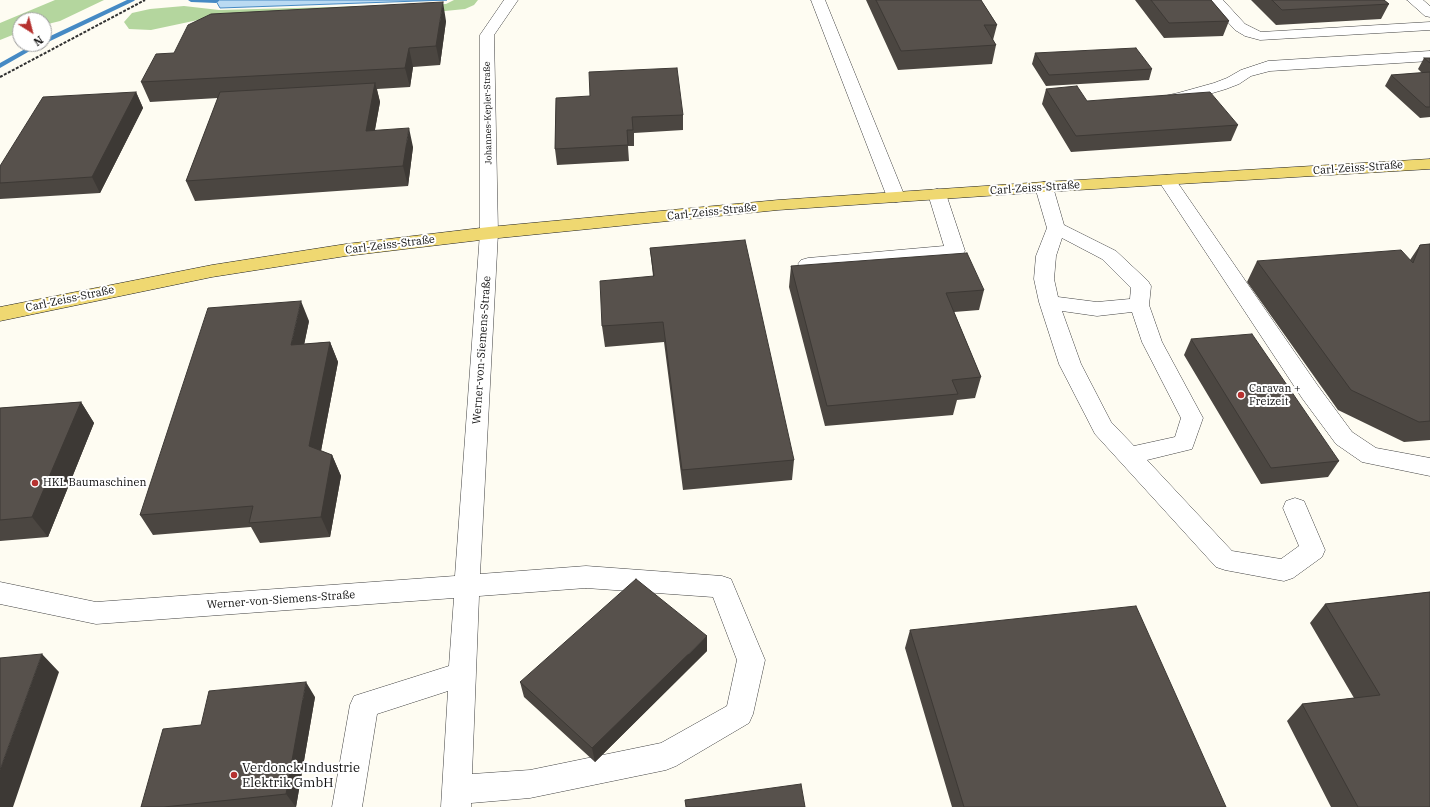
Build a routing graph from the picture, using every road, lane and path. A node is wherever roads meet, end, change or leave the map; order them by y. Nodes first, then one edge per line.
1 (145, 0) edge
2 (511, 0) edge
3 (818, 0) edge
4 (1215, 0) edge
5 (1414, 0) edge
6 (1430, 13) edge
7 (1430, 26) edge
8 (1430, 56) edge
9 (0, 77) edge
10 (1153, 102) edge
11 (1430, 164) edge
12 (1168, 180) junction
13 (1044, 187) junction
14 (936, 194) junction
15 (896, 197) junction
16 (1056, 228) junction
17 (489, 233) junction
18 (808, 264) edge
19 (1049, 302) junction
20 (1139, 305) junction
21 (0, 314) edge
22 (1129, 456) junction
23 (1430, 467) edge
24 (1295, 508) dead end
25 (467, 586) junction
26 (0, 593) edge
27 (463, 674) junction
28 (456, 799) edge
29 (347, 807) edge

1 - 9 path
2 - 17 street, Johannes-Kepler-Straße
3 - 15 street
4 - 7 street
5 - 6 street
8 - 10 street
11 - 12 main road, Carl-Zeiss-Straße
12 - 13 main road, Carl-Zeiss-Straße
12 - 23 street
13 - 14 main road, Carl-Zeiss-Straße
13 - 16 street
14 - 15 main road, Carl-Zeiss-Straße
14 - 18 street
15 - 17 main road, Carl-Zeiss-Straße
16 - 19 street
16 - 20 street
17 - 21 main road, Carl-Zeiss-Straße
17 - 25 street, Werner-von-Siemens-Straße
19 - 20 street
19 - 22 street
20 - 22 street
22 - 24 street
25 - 26 street, Werner-von-Siemens-Straße
25 - 27 street, Werner-von-Siemens-Straße
25 - 28 street
27 - 28 street, Werner-von-Siemens-Straße
27 - 29 street

